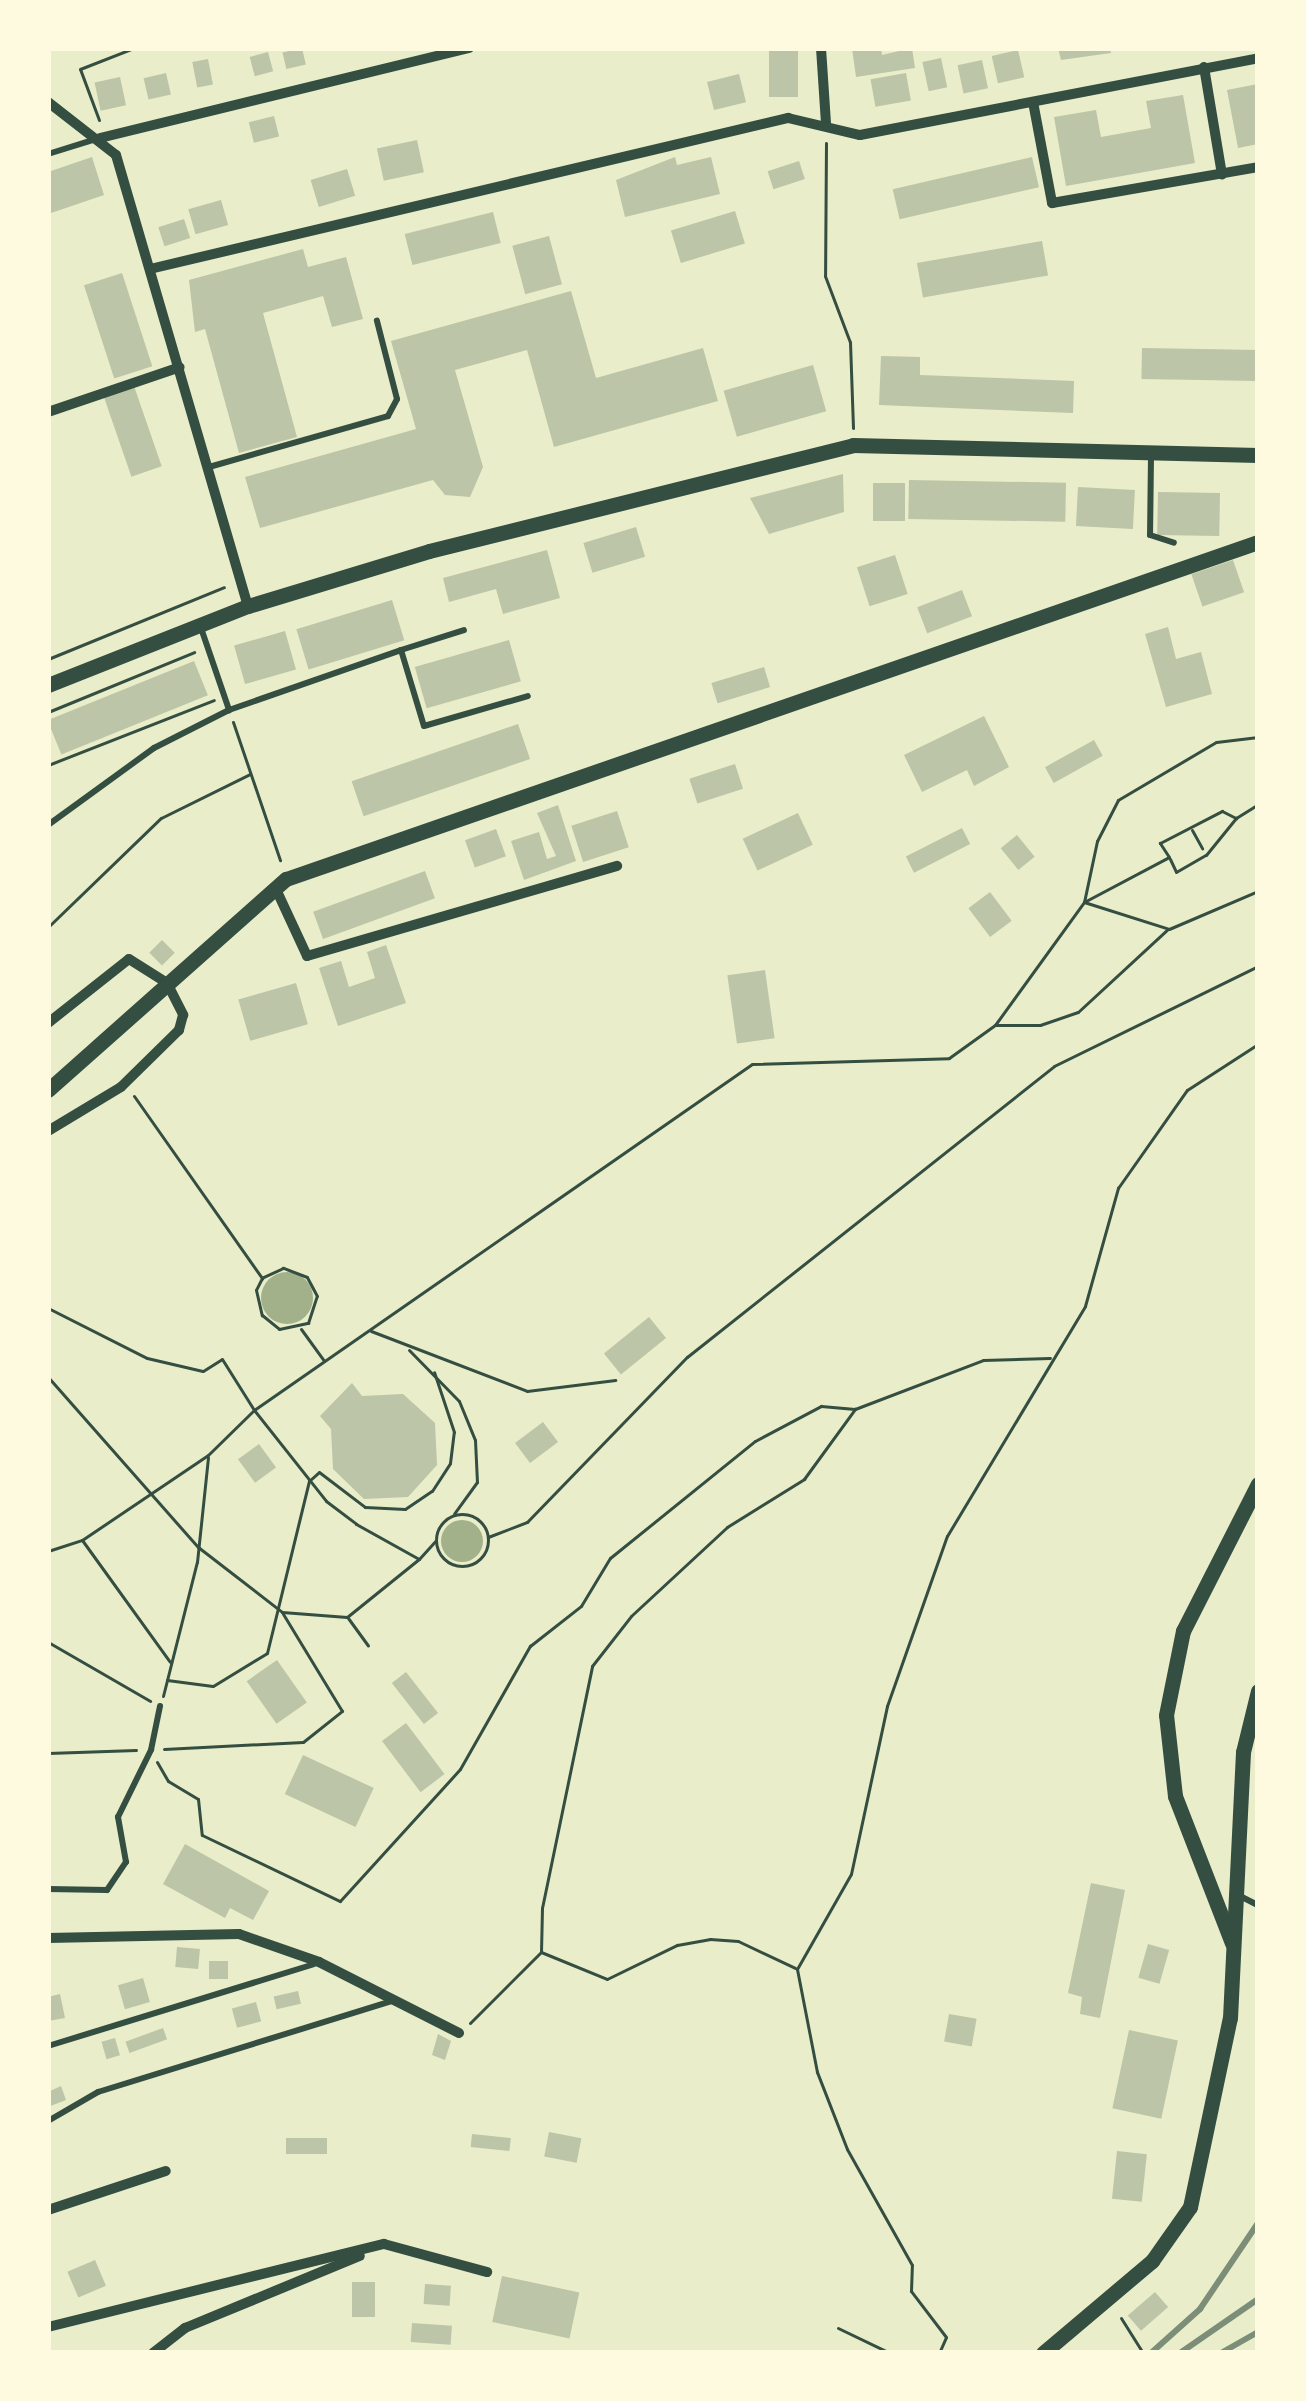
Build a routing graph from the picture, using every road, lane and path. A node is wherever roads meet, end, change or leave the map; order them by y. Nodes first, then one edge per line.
1 (134, 48) edge
2 (470, 48) edge
3 (821, 48) edge
4 (1258, 58) edge
5 (1204, 67) junction
6 (48, 102) edge
7 (1033, 102) junction
8 (98, 113) dead end
9 (826, 123) junction
10 (100, 137) junction
11 (48, 154) edge
12 (1258, 167) edge
13 (1222, 174) junction
14 (150, 269) junction
15 (376, 321) dead end
16 (180, 367) junction
17 (48, 412) edge
18 (853, 430) dead end
19 (1151, 452) junction
20 (1258, 454) edge
21 (209, 467) junction
22 (1258, 542) edge
23 (1174, 543) dead end
24 (224, 570) dead end
25 (248, 606) junction
26 (200, 624) junction
27 (464, 630) dead end
28 (207, 647) junction
29 (401, 650) junction
30 (48, 659) edge
31 (48, 685) edge
32 (528, 696) dead end
33 (224, 697) junction
34 (229, 710) junction
35 (48, 712) edge
36 (1258, 737) edge
37 (48, 765) edge
38 (250, 774) junction
39 (1258, 804) edge
40 (1236, 818) junction
41 (48, 825) edge
42 (1191, 830) junction
43 (1203, 849) junction
44 (1169, 857) junction
45 (617, 866) dead end
46 (281, 883) junction
47 (1258, 891) edge
48 (1084, 902) junction
49 (48, 927) edge
50 (1168, 929) junction
51 (1258, 966) edge
52 (167, 982) junction
53 (48, 1023) edge
54 (995, 1025) junction
55 (1258, 1044) edge
56 (48, 1090) edge
57 (133, 1095) dead end
58 (48, 1131) edge
59 (262, 1277) junction
60 (48, 1308) edge
61 (300, 1328) junction
62 (369, 1330) junction
63 (403, 1345) junction
64 (1051, 1358) junction
65 (325, 1362) junction
66 (434, 1372) junction
67 (48, 1377) edge
68 (615, 1380) dead end
69 (856, 1409) junction
70 (254, 1410) junction
71 (208, 1455) junction
72 (309, 1481) junction
73 (1258, 1484) edge
74 (151, 1493) junction
75 (454, 1514) junction
76 (488, 1537) junction
77 (82, 1540) junction
78 (435, 1541) junction
79 (198, 1546) junction
80 (48, 1551) edge
81 (419, 1559) junction
82 (282, 1612) junction
83 (347, 1617) junction
84 (48, 1642) edge
85 (368, 1646) dead end
86 (171, 1664) junction
87 (167, 1680) junction
88 (1258, 1691) edge
89 (160, 1706) junction
90 (151, 1750) junction
91 (48, 1753) edge
92 (48, 1888) edge
93 (1235, 1894) junction
94 (1258, 1905) edge
95 (48, 1938) edge
96 (1235, 1951) junction
97 (541, 1952) junction
98 (319, 1962) junction
99 (797, 1969) junction
100 (392, 2001) junction
101 (459, 2033) joint
102 (48, 2046) edge
103 (48, 2121) edge
104 (166, 2171) dead end
105 (48, 2210) edge
106 (384, 2244) junction
107 (487, 2272) dead end
108 (1121, 2318) dead end
109 (48, 2327) edge
110 (838, 2328) dead end
111 (153, 2353) edge
112 (890, 2353) edge
113 (939, 2353) edge
114 (1043, 2353) edge
115 (1143, 2353) edge

1 - 8 path
2 - 10 street
3 - 9 street
4 - 5 street
5 - 7 street
5 - 13 street
6 - 10 street
7 - 9 street
7 - 13 street
9 - 14 street
9 - 18 path
10 - 11 lane
10 - 14 street
12 - 13 street
14 - 16 street
15 - 21 lane
16 - 17 street
16 - 21 street
19 - 20 main road
19 - 23 lane
19 - 25 main road
21 - 25 street
22 - 46 main road
24 - 30 path
25 - 26 main road
26 - 28 lane
26 - 31 main road
27 - 29 lane
28 - 33 lane
28 - 35 path
29 - 32 lane
29 - 34 lane
33 - 34 lane
33 - 37 path
34 - 38 path
34 - 41 lane
36 - 48 path
38 - 46 path
38 - 49 path
39 - 40 path
40 - 42 path
40 - 43 path
42 - 43 path
42 - 44 path
43 - 44 path
44 - 48 path
45 - 46 street
46 - 52 main road
47 - 50 path
48 - 50 path
48 - 54 path
50 - 54 path
51 - 76 path
52 - 53 street
52 - 56 main road
52 - 58 street
54 - 62 path
55 - 64 path
57 - 59 path
59 - 61 path
59 - 61 path
60 - 70 path
61 - 65 path
62 - 63 path
62 - 65 path
63 - 66 path
63 - 68 path
64 - 69 path
64 - 99 path
65 - 70 path
66 - 72 path
66 - 75 path
67 - 74 path
69 - 90 path
69 - 97 path
70 - 71 path
70 - 72 path
71 - 74 path
71 - 79 path
72 - 81 path
72 - 82 path
73 - 96 main road
74 - 77 path
74 - 79 path
75 - 76 path
75 - 78 path
76 - 78 path
77 - 80 path
77 - 86 path
78 - 81 path
79 - 82 path
79 - 86 path
81 - 83 path
82 - 83 path
82 - 87 path
82 - 90 path
83 - 85 path
84 - 89 path
86 - 87 path
87 - 89 path
88 - 93 main road
89 - 90 lane
90 - 91 path
90 - 92 lane
93 - 94 lane
93 - 96 main road
95 - 98 street
96 - 114 main road
97 - 99 path
97 - 101 path
98 - 100 street
98 - 102 lane
99 - 113 path
100 - 101 street
100 - 103 lane
104 - 105 street
106 - 107 street
106 - 109 street
106 - 111 street
108 - 115 path
110 - 112 path

